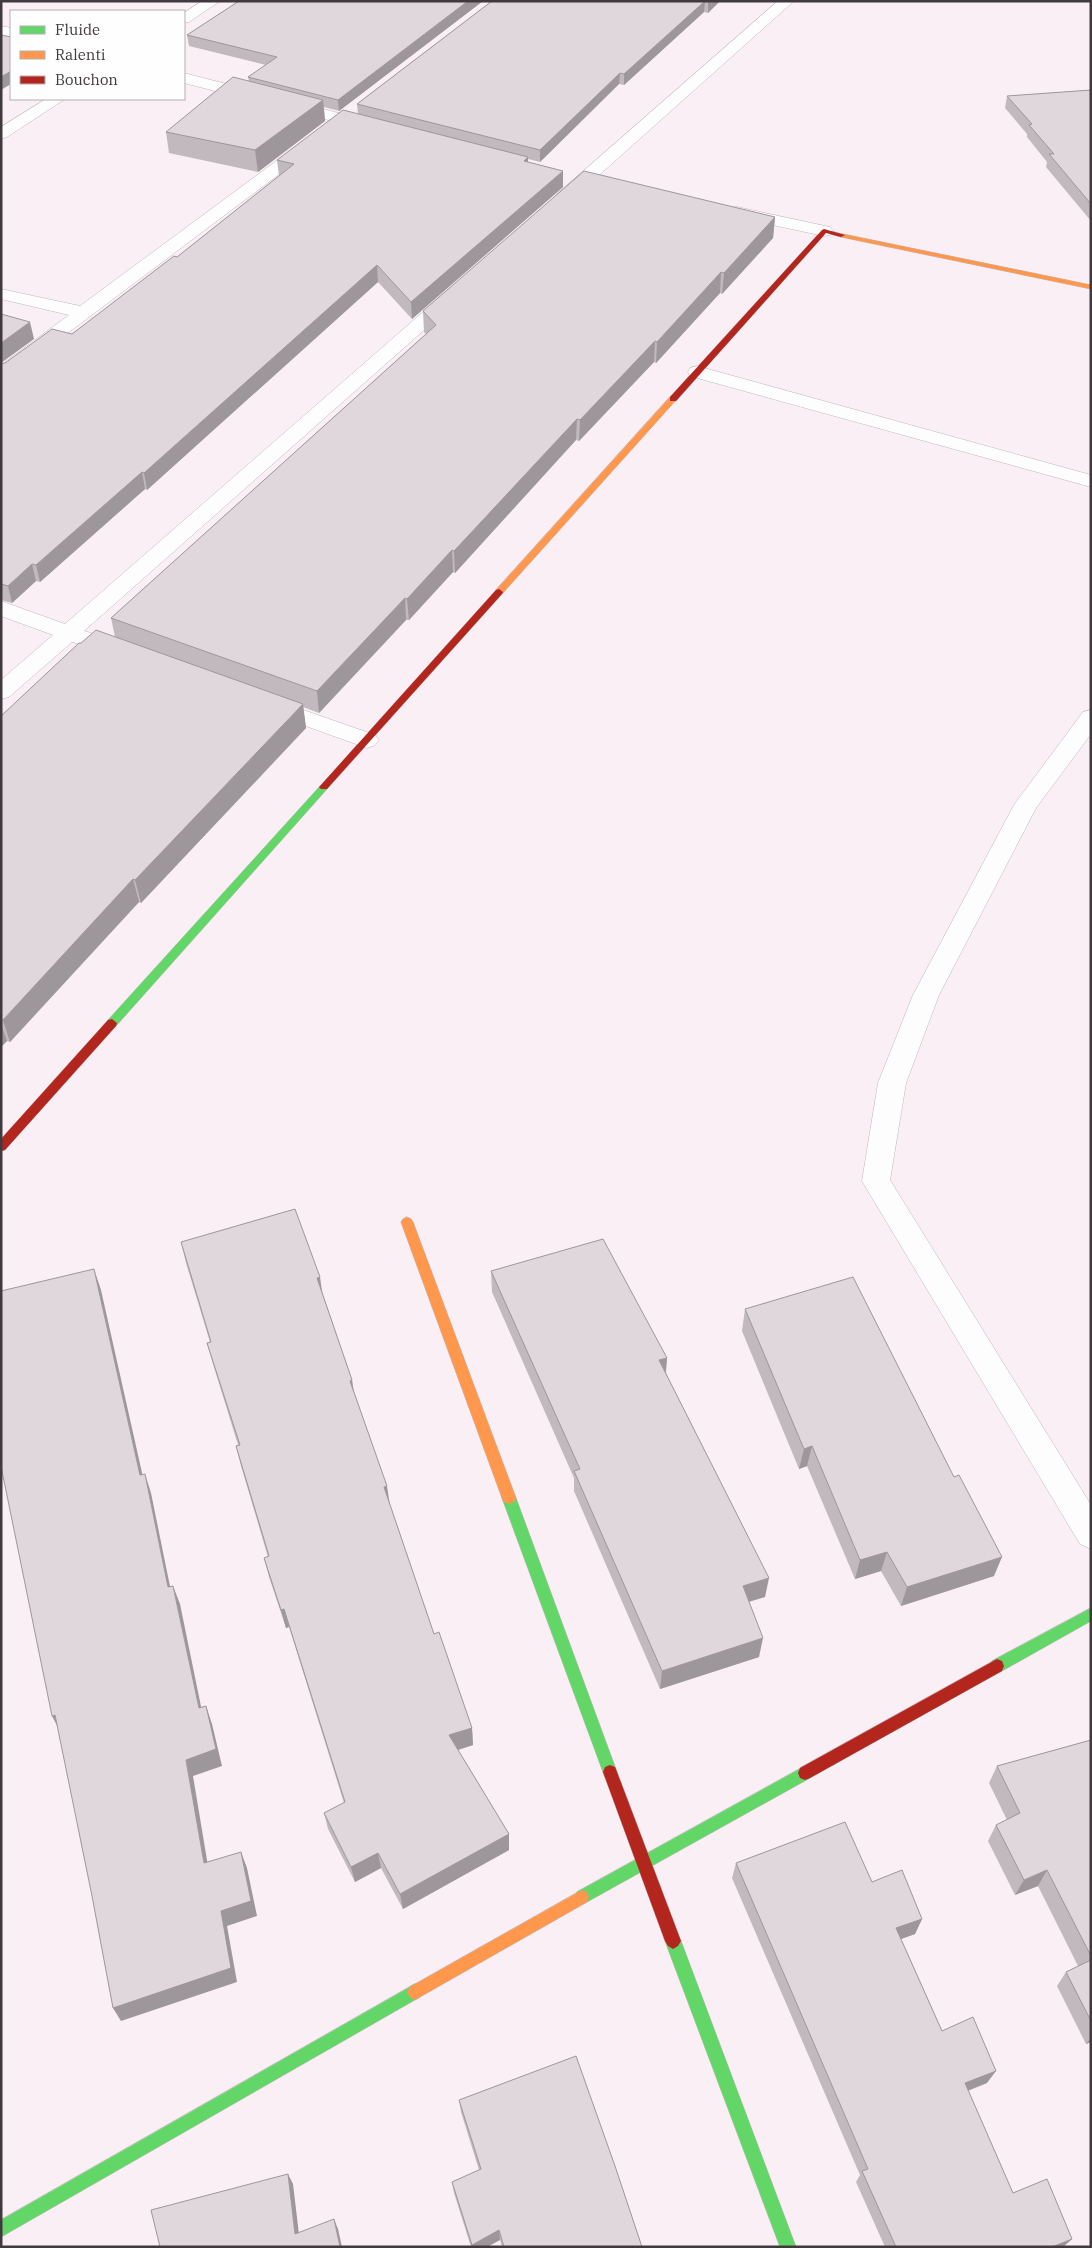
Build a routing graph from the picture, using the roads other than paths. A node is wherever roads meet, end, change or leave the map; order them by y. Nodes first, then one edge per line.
1 (213, 1) edge
2 (788, 1) edge
3 (185, 18) edge
4 (185, 78) edge
5 (55, 100) edge
6 (358, 107) dead end
7 (343, 118) junction
8 (391, 131) edge
9 (1, 134) edge
10 (565, 175) dead end
11 (584, 180) junction
12 (603, 184) edge
13 (718, 208) edge
14 (546, 213) edge
15 (824, 231) junction
16 (464, 285) edge
17 (1091, 287) edge
18 (1, 294) edge
19 (85, 313) junction
20 (697, 372) junction
21 (1, 374) edge
22 (1091, 481) edge
23 (1, 608) edge
24 (68, 633) junction
25 (106, 646) edge
26 (1, 692) edge
27 (246, 696) edge
28 (1091, 716) edge
29 (367, 740) junction
30 (1, 1147) edge
31 (407, 1222) dead end
32 (1091, 1534) edge
33 (1091, 1614) edge
34 (643, 1862) junction
35 (1, 2230) edge
36 (788, 2247) edge

1 - 3 street
2 - 11 street
4 - 7 street
5 - 9 street
6 - 7 street
7 - 8 street
7 - 19 street
10 - 11 street
11 - 12 street
11 - 14 street
13 - 15 street
15 - 17 street
15 - 20 street
16 - 24 street
18 - 19 street
19 - 21 street
20 - 22 street
20 - 29 street
23 - 24 street
24 - 25 street
24 - 26 street
27 - 29 street
28 - 32 street
29 - 30 street
31 - 34 street
33 - 34 street
34 - 35 street
34 - 36 street

